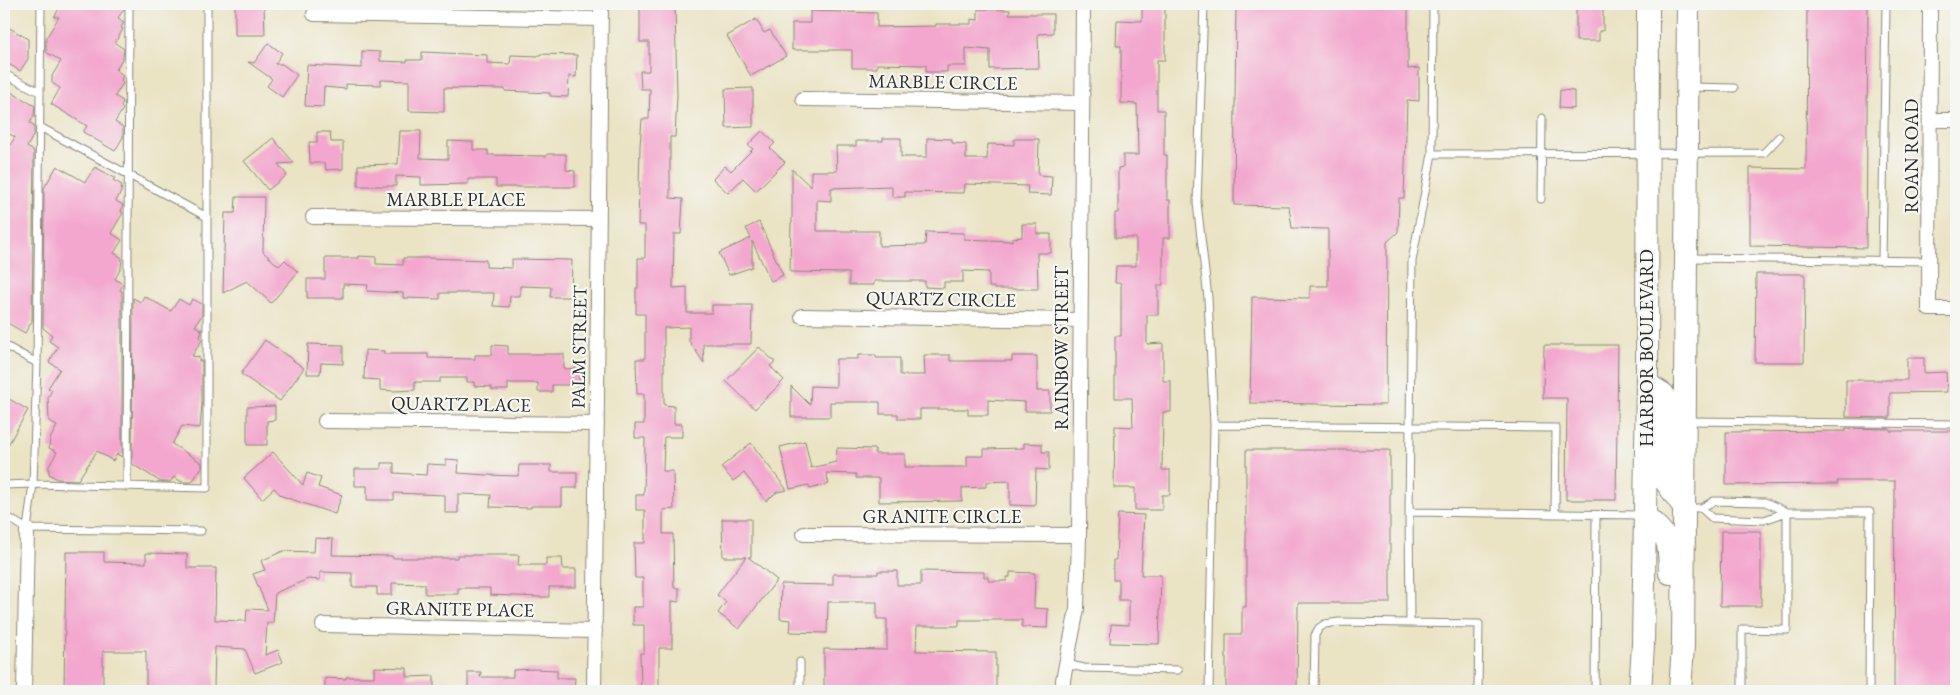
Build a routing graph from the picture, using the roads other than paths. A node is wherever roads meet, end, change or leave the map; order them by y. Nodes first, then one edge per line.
1 (41, 4) edge
2 (129, 4) edge
3 (207, 4) edge
4 (601, 4) edge
5 (1083, 4) edge
6 (1204, 4) edge
7 (1434, 4) edge
8 (1648, 4) edge
9 (1688, 4) edge
10 (1886, 4) edge
11 (1930, 4) edge
12 (314, 14) dead end
13 (601, 19) junction
14 (4, 74) edge
15 (1687, 87) junction
16 (1734, 88) dead end
17 (40, 92) junction
18 (803, 99) dead end
19 (1082, 103) junction
20 (1542, 118) dead end
21 (1930, 120) junction
22 (1956, 120) edge
23 (40, 127) junction
24 (1779, 137) dead end
25 (1432, 154) junction
26 (1542, 154) junction
27 (1647, 154) junction
28 (1687, 154) junction
29 (128, 175) junction
30 (1541, 199) dead end
31 (207, 217) junction
32 (313, 217) dead end
33 (599, 219) junction
34 (1686, 258) junction
35 (1882, 261) junction
36 (1929, 262) junction
37 (1956, 309) edge
38 (802, 316) dead end
39 (1079, 320) junction
40 (4, 345) edge
41 (37, 363) junction
42 (1647, 384) junction
43 (325, 421) dead end
44 (1685, 421) junction
45 (597, 424) junction
46 (1956, 424) edge
47 (1214, 425) junction
48 (1410, 427) junction
49 (33, 484) junction
50 (4, 485) edge
51 (127, 487) junction
52 (1692, 508) junction
53 (1408, 512) junction
54 (1787, 512) junction
55 (1555, 514) junction
56 (1596, 514) junction
57 (4, 515) edge
58 (1644, 515) junction
59 (27, 529) junction
60 (201, 531) dead end
61 (804, 534) dead end
62 (1079, 535) junction
63 (1410, 623) junction
64 (323, 625) dead end
65 (1683, 625) junction
66 (595, 631) junction
67 (800, 662) dead end
68 (1066, 664) junction
69 (1178, 670) dead end
70 (24, 691) edge
71 (594, 691) edge
72 (800, 691) edge
73 (1063, 691) edge
74 (1209, 691) edge
75 (1314, 691) edge
76 (1478, 691) edge
77 (1595, 691) edge
78 (1640, 691) edge
79 (1680, 691) edge
80 (1742, 691) edge
81 (1869, 691) edge

1 - 17 lane
2 - 29 lane
3 - 31 lane
4 - 13 street, PALM STREET
5 - 19 street, RAINBOW STREET
6 - 47 lane
7 - 25 lane
8 - 27 main road, HARBOR BOULEVARD
9 - 15 main road, HARBOR BOULEVARD
10 - 35 lane
11 - 21 street, ROAN ROAD
12 - 13 street
13 - 33 street, PALM STREET
14 - 17 lane
15 - 16 lane
15 - 28 main road, HARBOR BOULEVARD
17 - 23 lane
18 - 19 street, MARBLE CIRCLE
19 - 39 street, RAINBOW STREET
20 - 26 lane
21 - 22 street
21 - 36 street, ROAN ROAD
23 - 29 lane
23 - 41 lane
24 - 28 lane
25 - 26 lane
25 - 48 lane
26 - 27 lane
26 - 30 lane
27 - 28 lane
27 - 42 main road, HARBOR BOULEVARD
28 - 34 main road, HARBOR BOULEVARD
29 - 31 lane
29 - 51 lane
31 - 51 lane
32 - 33 street, MARBLE PLACE
33 - 45 street, PALM STREET
34 - 35 lane
34 - 44 main road, HARBOR BOULEVARD
35 - 36 lane
36 - 37 street, ROAN ROAD
38 - 39 street, QUARTZ CIRCLE
39 - 62 street, RAINBOW STREET
40 - 41 lane
41 - 49 lane
42 - 52 main road
42 - 58 main road, HARBOR BOULEVARD
43 - 45 street, QUARTZ PLACE
44 - 46 lane
44 - 52 main road, HARBOR BOULEVARD
45 - 66 street, PALM STREET
47 - 48 lane
47 - 74 lane
48 - 53 lane
48 - 55 lane
49 - 50 lane
49 - 51 lane
49 - 59 lane
52 - 54 lane
52 - 54 lane
52 - 65 main road, HARBOR BOULEVARD
53 - 55 lane
53 - 63 lane
54 - 80 lane
54 - 81 lane
55 - 56 lane
56 - 58 lane
56 - 77 lane
57 - 59 lane
58 - 65 main road
58 - 78 main road, HARBOR BOULEVARD
59 - 60 lane
59 - 70 street
61 - 62 street, GRANITE CIRCLE
62 - 68 street, RAINBOW STREET
63 - 75 lane
63 - 76 lane
64 - 66 street, GRANITE PLACE
65 - 79 main road, HARBOR BOULEVARD
66 - 71 street, PALM STREET
67 - 72 lane
68 - 69 lane
68 - 73 street, RAINBOW STREET

